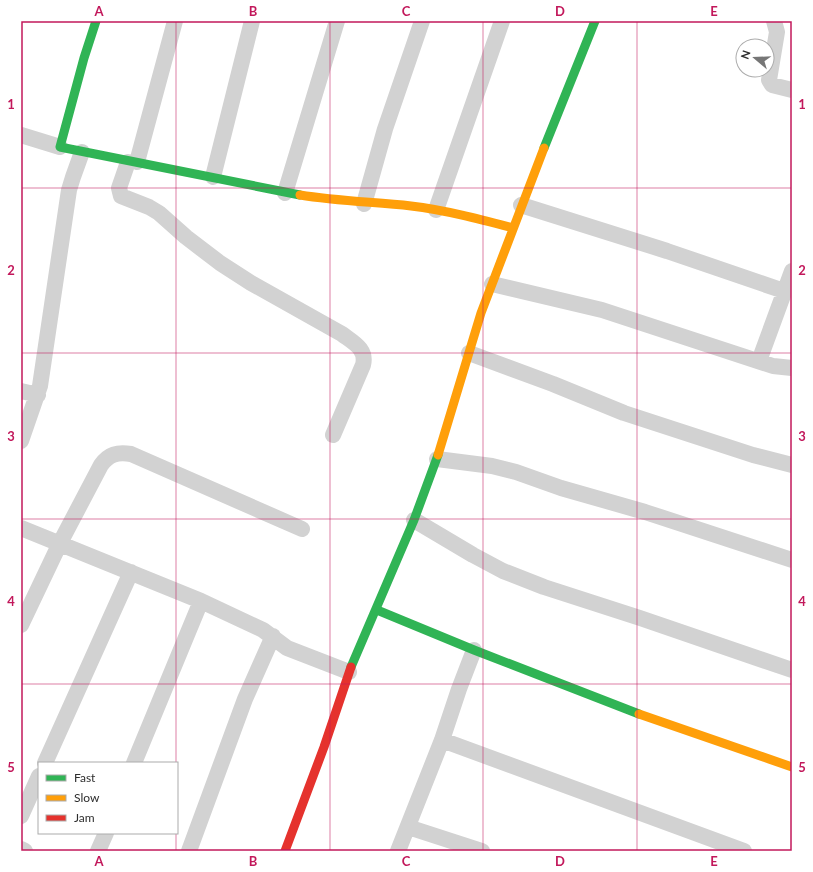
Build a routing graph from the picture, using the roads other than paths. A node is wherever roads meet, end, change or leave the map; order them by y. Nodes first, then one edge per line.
1 (96, 21) edge
2 (175, 21) edge
3 (252, 21) edge
4 (337, 21) edge
5 (422, 21) edge
6 (502, 21) edge
7 (595, 21) edge
8 (774, 21) edge
9 (792, 90) edge
10 (21, 135) edge
11 (60, 147) junction
12 (82, 152) junction
13 (133, 162) junction
14 (213, 177) junction
15 (285, 193) junction
16 (364, 204) junction
17 (522, 205) junction
18 (436, 210) junction
19 (513, 228) junction
20 (789, 281) edge
21 (492, 284) junction
22 (469, 353) junction
23 (759, 361) junction
24 (792, 368) edge
25 (21, 391) edge
26 (38, 395) junction
27 (333, 435) dead end
28 (21, 441) edge
29 (437, 459) junction
30 (792, 465) edge
31 (414, 520) junction
32 (21, 528) edge
33 (302, 529) dead end
34 (60, 543) junction
35 (792, 560) edge
36 (131, 572) junction
37 (201, 601) junction
38 (377, 610) junction
39 (21, 626) edge
40 (273, 636) junction
41 (474, 650) junction
42 (792, 670) edge
43 (349, 672) junction
44 (442, 740) junction
45 (45, 762) edge
46 (134, 762) edge
47 (792, 767) edge
48 (38, 778) edge
49 (21, 816) edge
50 (408, 827) junction
51 (106, 834) edge
52 (21, 849) edge
53 (25, 851) edge
54 (98, 851) edge
55 (189, 851) edge
56 (285, 851) edge
57 (398, 851) edge
58 (482, 851) edge
59 (744, 851) edge

1 - 11 street
2 - 13 street
3 - 14 street
4 - 15 street
5 - 16 street
6 - 18 street
7 - 17 street
8 - 9 street
10 - 11 street
11 - 12 street
12 - 13 street
12 - 26 street
13 - 14 street
13 - 27 street
14 - 15 street
15 - 16 street
16 - 18 street
17 - 19 street
17 - 20 street
18 - 19 street
19 - 21 street
20 - 23 street
21 - 22 street
21 - 23 street
22 - 29 street
22 - 30 street
23 - 24 street
25 - 26 street
26 - 28 street
29 - 31 street
29 - 35 street
31 - 38 street
31 - 42 street
32 - 34 street
33 - 34 street
34 - 36 street
34 - 39 street
36 - 37 street
36 - 45 street
37 - 40 street
37 - 46 street
38 - 41 street
38 - 43 street
40 - 43 street
40 - 55 street
41 - 44 street
41 - 47 street
43 - 56 street
44 - 50 street
44 - 59 street
48 - 49 street
50 - 57 street
50 - 58 street
51 - 54 street
52 - 53 street

